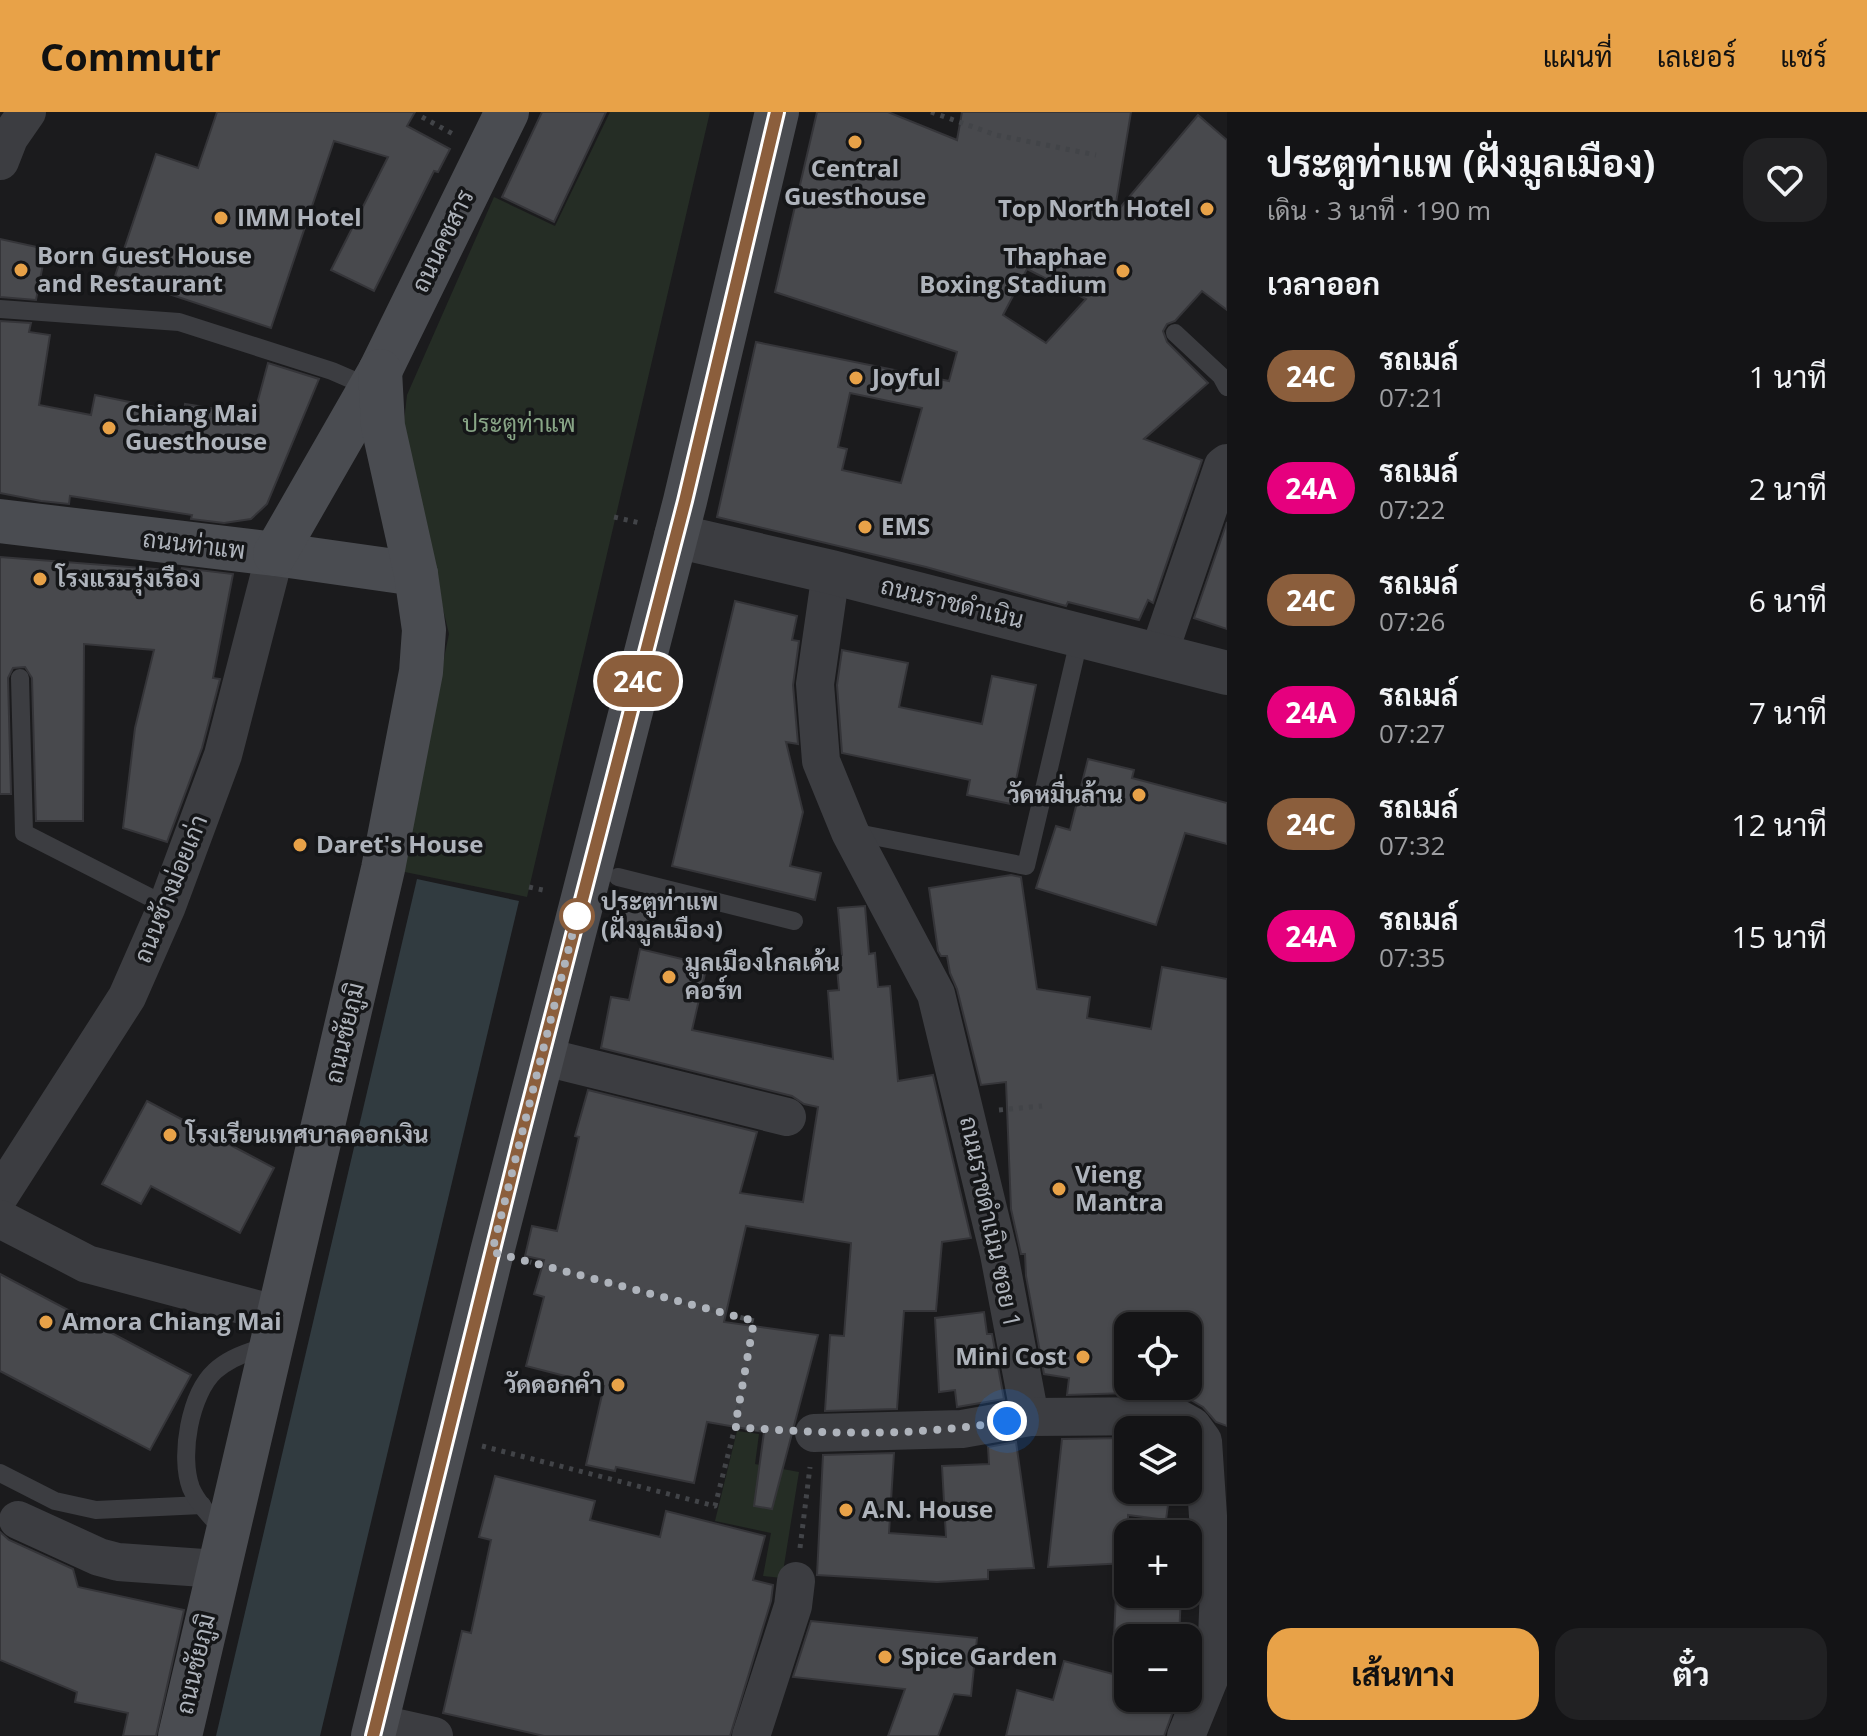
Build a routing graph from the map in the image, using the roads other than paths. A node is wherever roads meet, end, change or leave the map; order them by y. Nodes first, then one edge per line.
1 (27, 112) edge
2 (507, 112) edge
3 (777, 112) edge
4 (0, 161) edge
5 (0, 309) edge
6 (1175, 333) dead end
7 (374, 379) junction
8 (1227, 387) edge
9 (1226, 461) edge
10 (0, 521) edge
11 (662, 531) junction
12 (275, 554) junction
13 (831, 572) junction
14 (416, 574) junction
15 (1080, 636) junction
16 (1158, 656) junction
17 (1227, 673) edge
18 (20, 678) dead end
19 (850, 832) junction
20 (618, 877) dead end
21 (167, 906) junction
22 (794, 921) dead end
23 (541, 1056) junction
24 (787, 1117) dead end
25 (0, 1195) edge
26 (0, 1219) edge
27 (276, 1330) junction
28 (1030, 1417) junction
29 (814, 1433) road end
30 (0, 1473) edge
31 (18, 1520) dead end
32 (216, 1536) junction
33 (796, 1581) road end
34 (374, 1729) edge
35 (180, 1736) edge
36 (434, 1736) edge
37 (751, 1736) edge
38 (1186, 1736) edge

1 - 4 street
2 - 7 main road, ถนนคชสาร
3 - 11 main road
5 - 7 lane
6 - 8 lane
7 - 12 main road, ถนนท่าแพ
7 - 14 main road, ถนนชัยภูมิ
9 - 16 street
10 - 12 main road, ถนนท่าแพ
11 - 13 street, ถนนราชดำเนิน
11 - 23 main road
12 - 14 main road
12 - 21 street, ถนนช้างม่อยเก่า
13 - 15 street, ถนนราชดำเนิน
13 - 19 street, ถนนราชดำเนิน ซอย 1
14 - 27 main road, ถนนชัยภูมิ
15 - 16 street, ถนนราชดำเนิน
15 - 19 lane
16 - 17 street, ถนนราชดำเนิน
18 - 21 lane
19 - 28 street, ถนนราชดำเนิน ซอย 1
20 - 22 lane
21 - 25 street, ถนนช้างม่อยเก่า
23 - 24 street
23 - 34 main road
26 - 27 street
27 - 32 main road, ถนนชัยภูมิ
27 - 32 lane
28 - 29 street
28 - 38 street
30 - 32 lane
31 - 32 street
32 - 35 main road, ถนนชัยภูมิ
33 - 37 street
34 - 36 street

